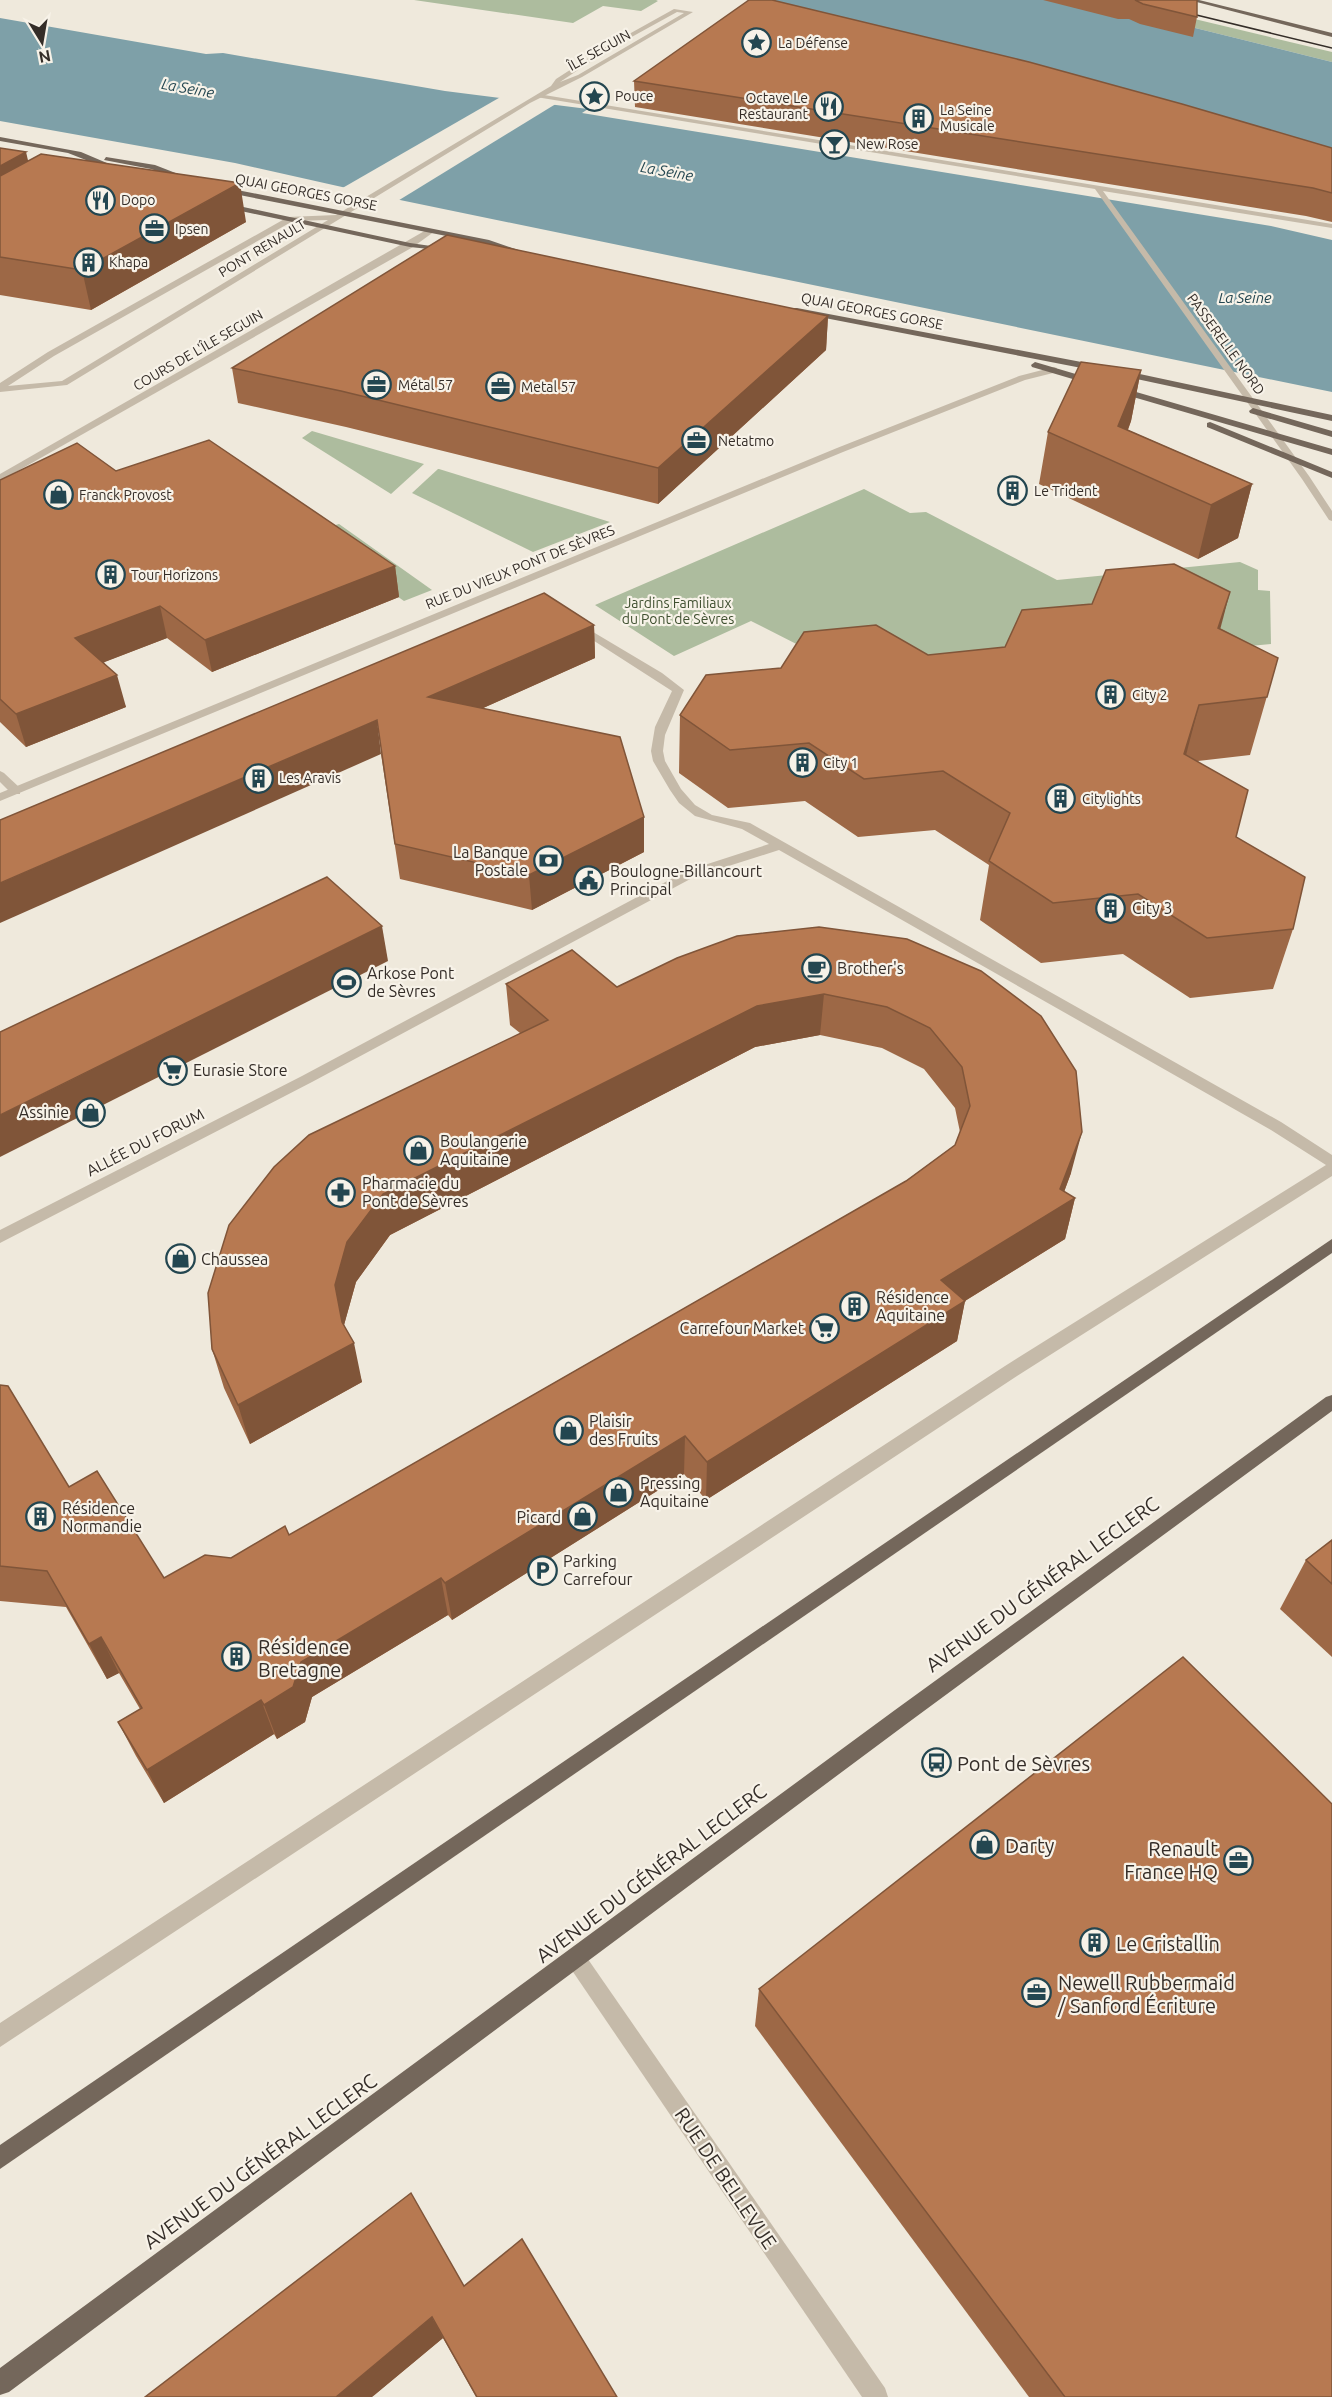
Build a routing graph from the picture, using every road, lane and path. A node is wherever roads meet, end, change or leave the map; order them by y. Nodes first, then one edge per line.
1 (1192, 0) edge
2 (1224, 0) edge
3 (692, 4) dead end
4 (1258, 8) dead end
5 (1332, 35) edge
6 (554, 87) joint
7 (538, 96) junction
8 (0, 139) edge
9 (72, 152) junction
10 (123, 172) edge
11 (192, 181) edge
12 (212, 187) edge
13 (1097, 187) junction
14 (214, 202) dead end
15 (291, 219) junction
16 (367, 219) junction
17 (1332, 226) edge
18 (430, 231) junction
19 (410, 245) junction
20 (462, 250) edge
21 (495, 254) edge
22 (792, 309) edge
23 (979, 346) junction
24 (1054, 370) junction
25 (1104, 370) edge
26 (1114, 372) edge
27 (1135, 376) junction
28 (0, 388) edge
29 (1158, 401) junction
30 (1332, 418) edge
31 (1332, 434) edge
32 (1332, 452) edge
33 (1332, 476) edge
34 (0, 478) edge
35 (1332, 518) edge
36 (564, 618) edge
37 (0, 776) edge
38 (16, 791) junction
39 (0, 797) edge
40 (780, 845) junction
41 (1332, 1162) edge
42 (1332, 1169) edge
43 (0, 1237) edge
44 (1332, 1245) edge
45 (1332, 1402) edge
46 (576, 1959) junction
47 (0, 2036) edge
48 (0, 2158) edge
49 (0, 2383) edge
50 (876, 2397) edge

1 - 5 main road
2 - 4 main road
3 - 6 street, ÎLE SEGUIN
6 - 7 street, PONT RENAULT
7 - 13 street
7 - 28 street, PONT RENAULT
8 - 9 main road
9 - 10 main road
9 - 11 main road
12 - 16 main road, QUAI GEORGES GORSE
13 - 17 street
13 - 35 street, PASSERELLE NORD
14 - 15 main road, QUAI GEORGES GORSE
15 - 16 street
15 - 19 main road, QUAI GEORGES GORSE
15 - 28 street
16 - 18 main road, QUAI GEORGES GORSE
18 - 19 street
18 - 21 main road, QUAI GEORGES GORSE
19 - 20 main road, QUAI GEORGES GORSE
19 - 34 street, COURS DE L'ÎLE SEGUIN
22 - 23 main road, QUAI GEORGES GORSE
23 - 24 main road, QUAI GEORGES GORSE
23 - 25 main road, QUAI GEORGES GORSE
24 - 29 main road, QUAI GEORGES GORSE
24 - 38 street, RUE DU VIEUX PONT DE SÈVRES
26 - 27 main road
27 - 30 main road
27 - 31 main road
29 - 32 main road, QUAI GEORGES GORSE
29 - 33 main road
36 - 40 street
37 - 38 street
38 - 39 street, RUE DU VIEUX PONT DE SÈVRES
40 - 41 street
40 - 43 street, ALLÉE DU FORUM
42 - 47 street
44 - 48 main road
45 - 46 main road, AVENUE DU GÉNÉRAL LECLERC
46 - 49 main road, AVENUE DU GÉNÉRAL LECLERC
46 - 50 street, RUE DE BELLEVUE

